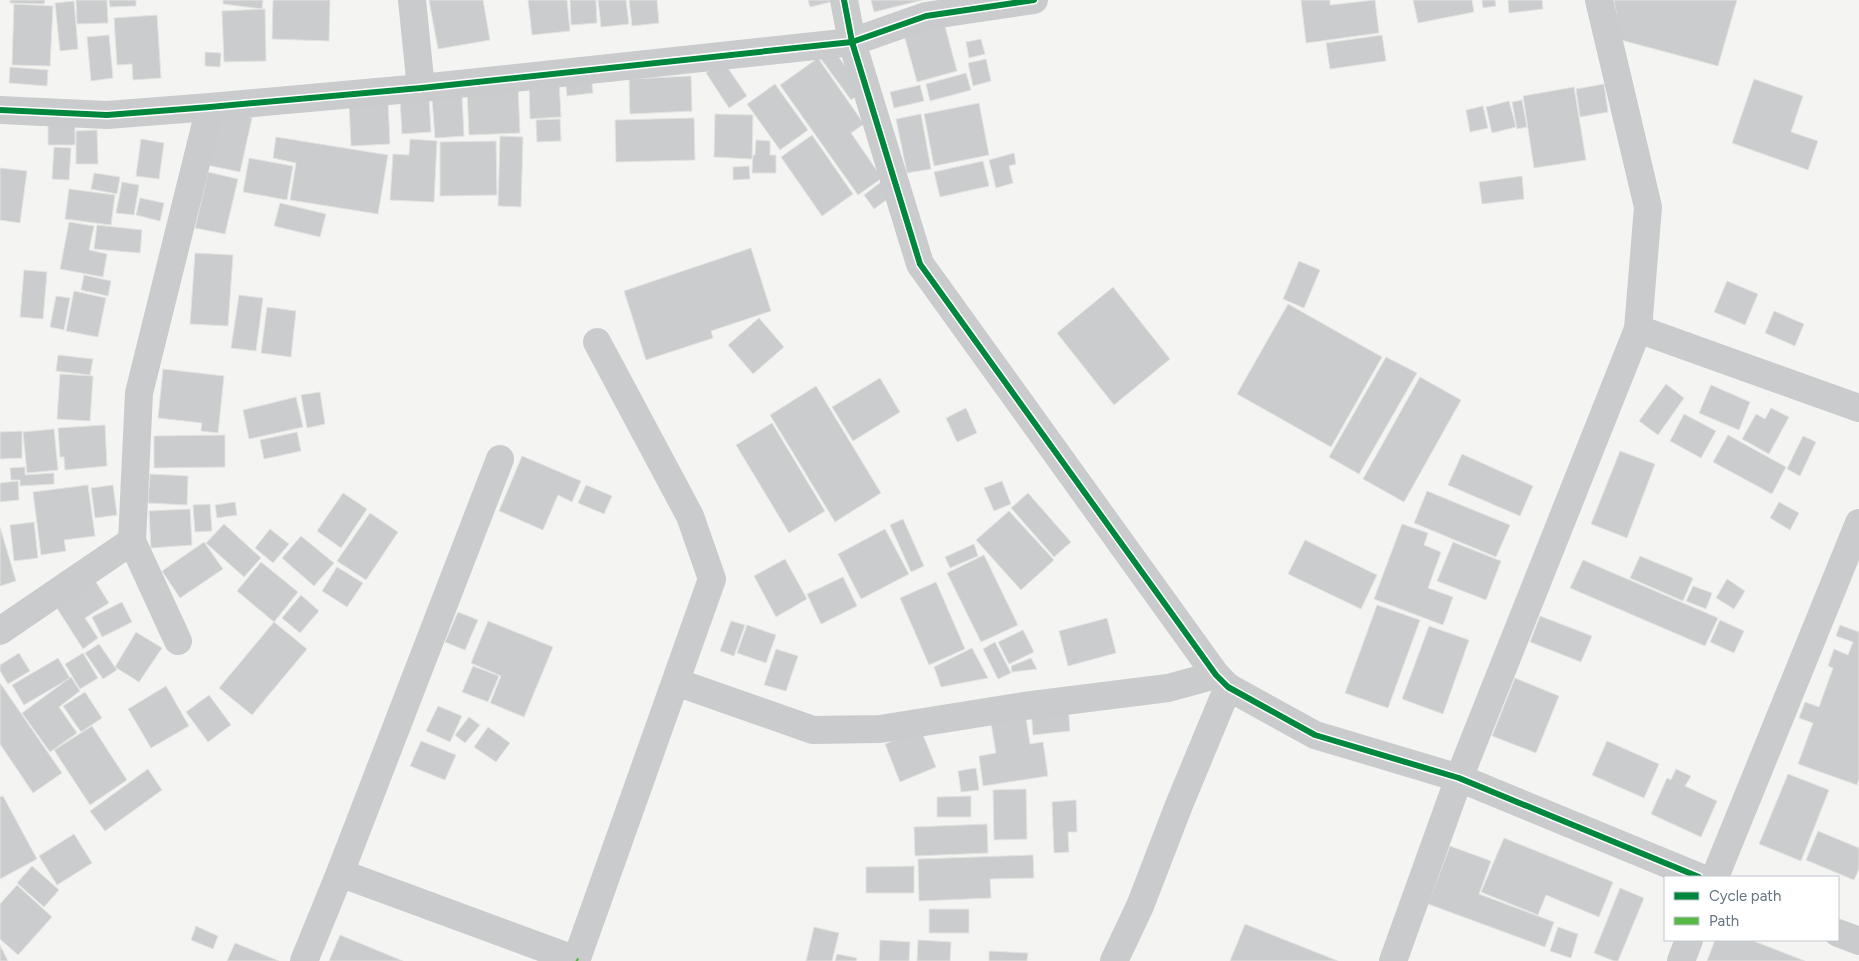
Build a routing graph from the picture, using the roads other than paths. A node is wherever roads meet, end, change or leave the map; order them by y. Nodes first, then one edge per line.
1 (412, 0) edge
2 (844, 0) edge
3 (1034, 0) edge
4 (1599, 0) edge
5 (852, 42) junction
6 (421, 88) junction
7 (210, 107) junction
8 (0, 110) edge
9 (1638, 329) junction
10 (598, 342) dead end
11 (1859, 408) edge
12 (500, 459) dead end
13 (1859, 523) edge
14 (132, 541) junction
15 (0, 631) edge
16 (178, 641) dead end
17 (1222, 681) junction
18 (676, 682) junction
19 (1458, 778) junction
20 (340, 873) junction
21 (1697, 876) edge
22 (1715, 876) edge
23 (1839, 933) edge
24 (1689, 941) edge
25 (1859, 941) edge
26 (576, 960) edge
27 (304, 961) edge
28 (1114, 961) edge
29 (1393, 961) edge
30 (1681, 961) edge

1 - 6 street
2 - 5 street
3 - 5 street
4 - 9 street
5 - 6 street
5 - 17 street
6 - 7 street
7 - 8 street
7 - 14 street
9 - 11 street
9 - 19 street
10 - 18 street
12 - 20 street
13 - 22 street
14 - 15 street
14 - 16 street
17 - 18 street
17 - 19 street
17 - 28 street
18 - 26 street
19 - 21 street
19 - 29 street
20 - 26 street
20 - 27 street
23 - 25 street
24 - 30 street

